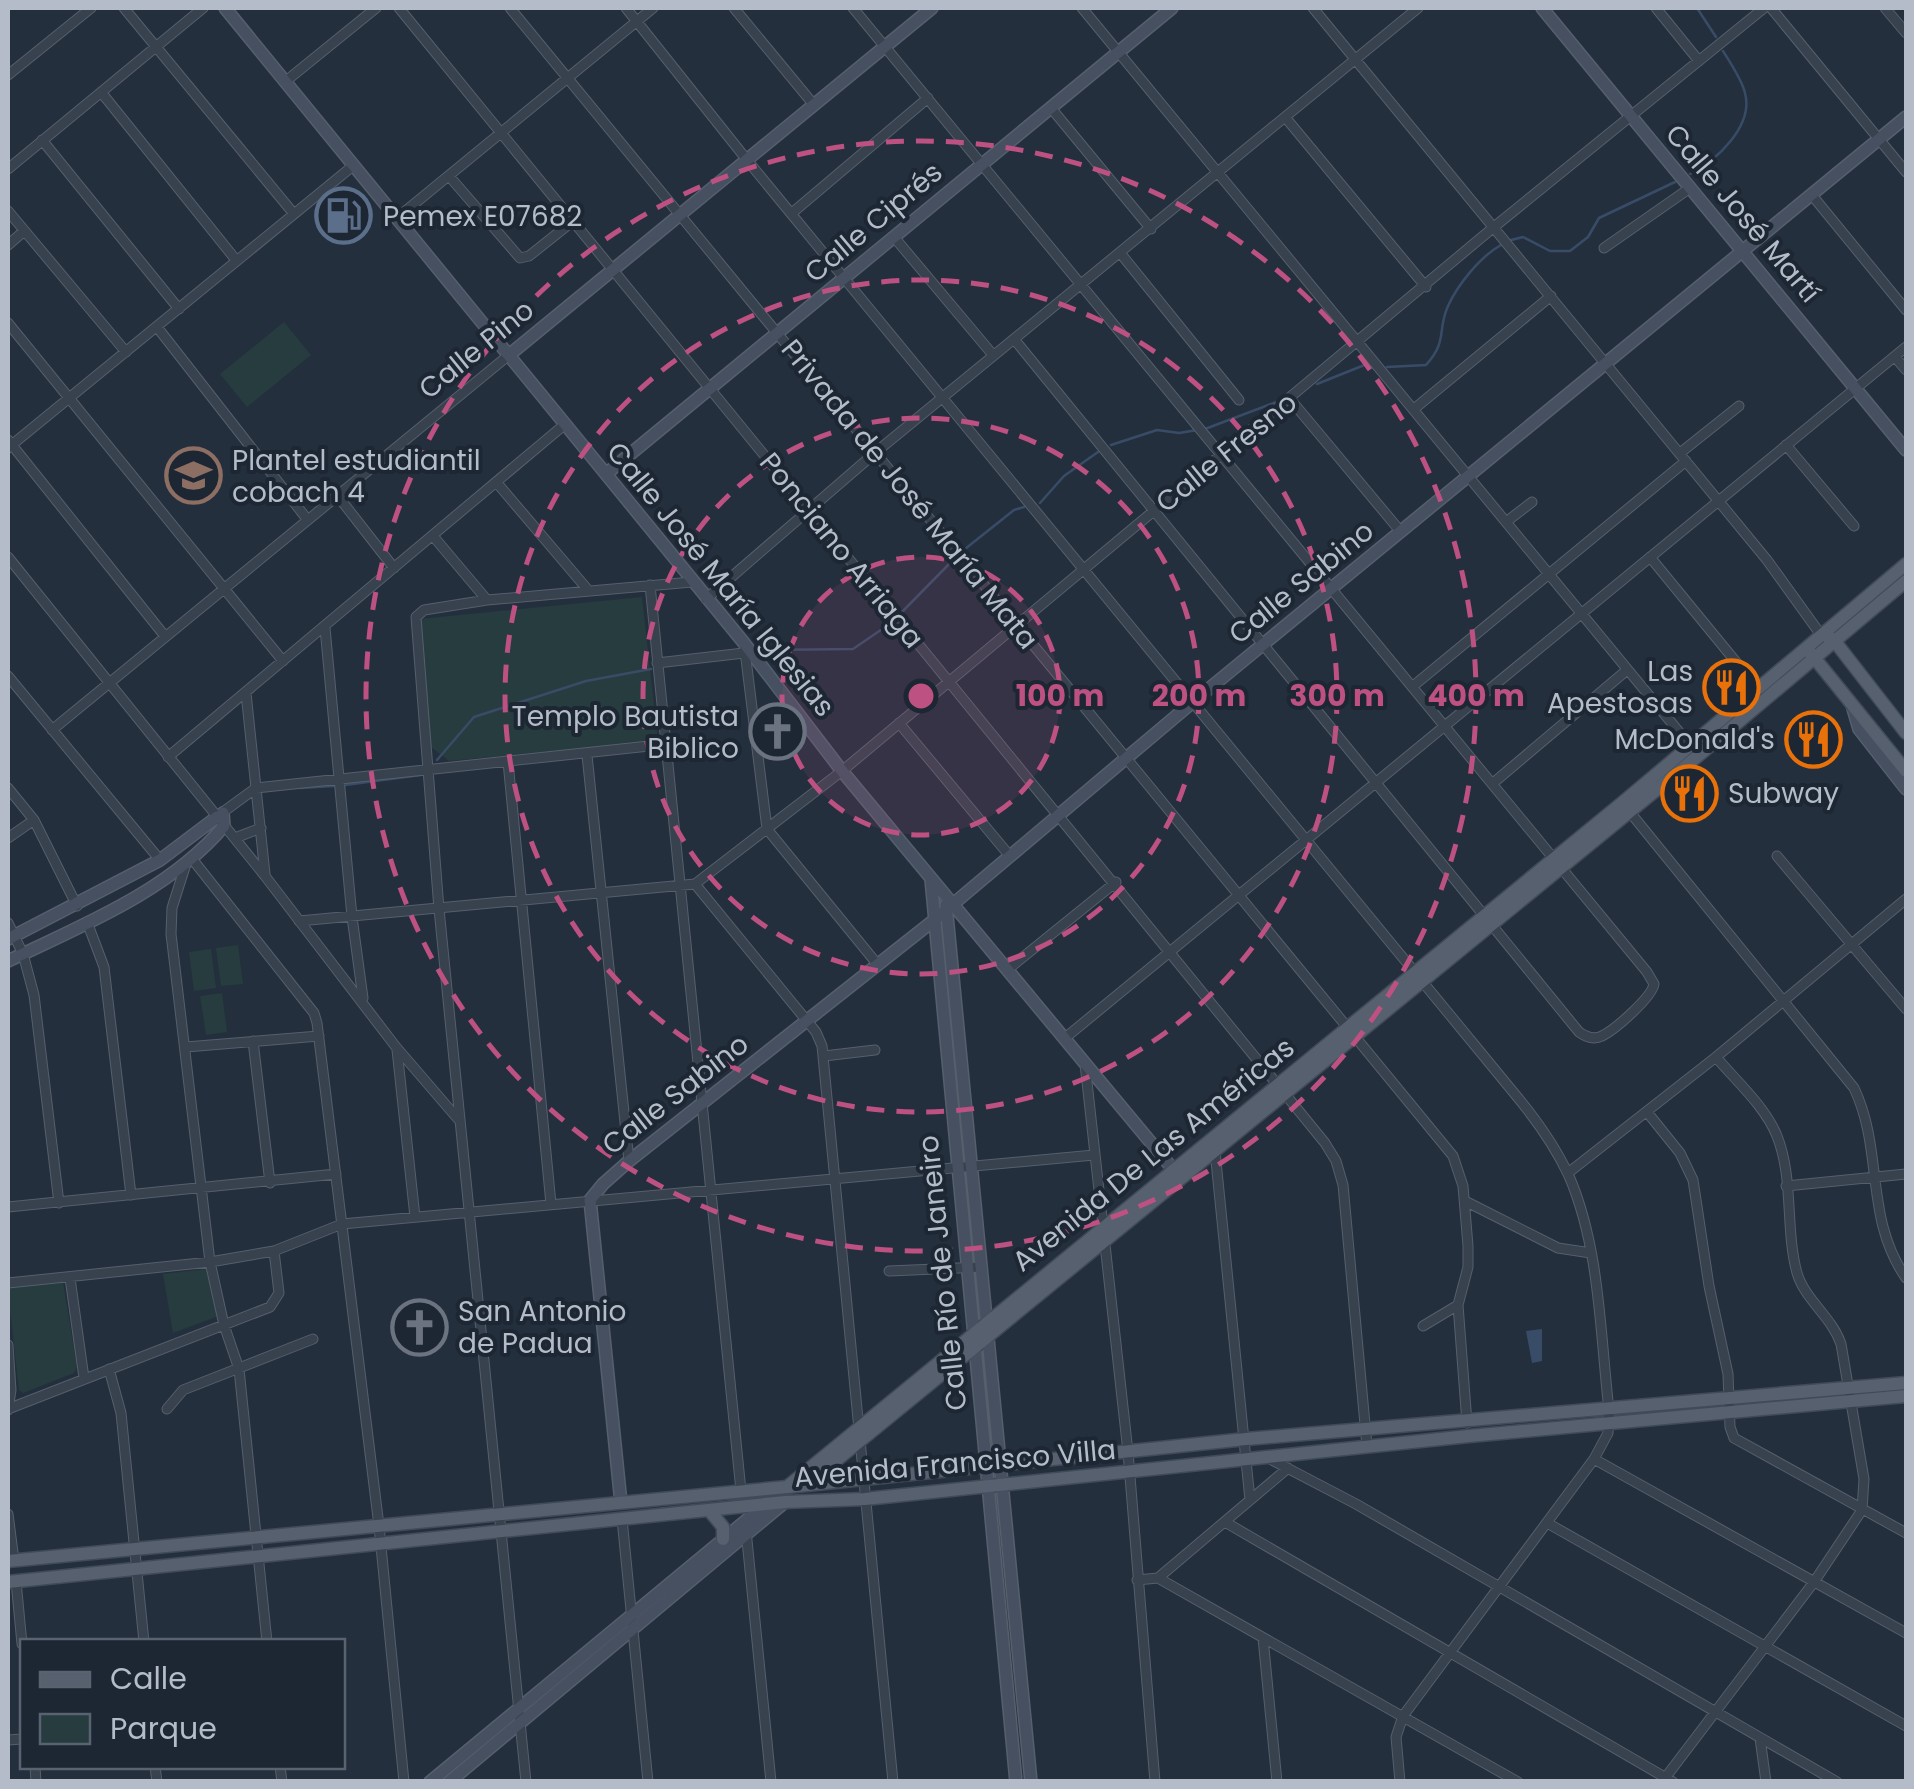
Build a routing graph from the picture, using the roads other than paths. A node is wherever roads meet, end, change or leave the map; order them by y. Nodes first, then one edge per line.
1 (91, 8) edge
2 (124, 8) edge
3 (203, 8) edge
4 (225, 8) edge
5 (376, 8) edge
6 (399, 8) edge
7 (510, 8) edge
8 (626, 8) edge
9 (653, 8) edge
10 (734, 8) edge
11 (853, 8) edge
12 (932, 8) edge
13 (1082, 8) edge
14 (1170, 8) edge
15 (1312, 8) edge
16 (1418, 8) edge
17 (1656, 8) edge
18 (1767, 8) edge
19 (1885, 8) edge
20 (1549, 10) edge
21 (637, 20) junction
22 (1906, 34) edge
23 (157, 46) junction
24 (885, 46) junction
25 (1118, 52) junction
26 (1355, 58) junction
27 (1699, 61) junction
28 (8, 75) edge
29 (567, 77) junction
30 (286, 82) junction
31 (101, 92) junction
32 (928, 98) junction
33 (814, 105) junction
34 (1051, 108) junction
35 (1630, 116) junction
36 (1285, 117) junction
37 (1906, 117) edge
38 (501, 133) junction
39 (1879, 139) junction
40 (42, 140) junction
41 (747, 160) junction
42 (982, 162) junction
43 (354, 165) junction
44 (8, 169) edge
45 (1906, 172) edge
46 (1218, 173) junction
47 (449, 176) junction
48 (1690, 188) junction
49 (1810, 194) junction
50 (8, 211) edge
51 (792, 212) junction
52 (294, 214) junction
53 (682, 214) junction
54 (397, 218) junction
55 (573, 222) junction
56 (1494, 227) junction
57 (1150, 229) junction
58 (24, 232) junction
59 (894, 236) junction
60 (8, 245) edge
61 (1604, 248) dead end
62 (1742, 251) junction
63 (1120, 254) junction
64 (236, 260) junction
65 (613, 268) junction
66 (846, 278) junction
67 (1426, 286) junction
68 (1080, 287) junction
69 (1551, 296) junction
70 (179, 309) junction
71 (1906, 310) edge
72 (8, 323) edge
73 (157, 327) junction
74 (778, 333) junction
75 (1014, 340) junction
76 (1358, 343) junction
77 (1906, 347) edge
78 (126, 352) junction
79 (509, 355) junction
80 (993, 356) junction
81 (1895, 356) junction
82 (1607, 363) junction
83 (1906, 370) edge
84 (710, 387) junction
85 (1856, 388) junction
86 (945, 396) junction
87 (70, 398) junction
88 (1290, 399) junction
89 (1240, 400) dead end
90 (1739, 406) dead end
91 (1414, 409) junction
92 (564, 425) junction
93 (9, 444) edge
94 (1786, 445) junction
95 (1906, 450) edge
96 (876, 452) junction
97 (1222, 455) junction
98 (1683, 457) junction
99 (606, 474) junction
100 (1468, 477) junction
101 (497, 484) junction
102 (337, 495) junction
103 (1719, 501) junction
104 (1532, 502) dead end
105 (810, 510) junction
106 (1155, 510) junction
107 (307, 519) junction
108 (1506, 522) junction
109 (1854, 526) dead end
110 (1401, 532) junction
111 (433, 536) junction
112 (8, 557) edge
113 (1650, 557) junction
114 (1906, 564) edge
115 (394, 568) junction
116 (1084, 570) junction
117 (1549, 574) junction
118 (1906, 580) edge
119 (692, 582) junction
120 (650, 585) junction
121 (221, 588) junction
122 (1332, 589) junction
123 (588, 590) junction
124 (706, 598) junction
125 (487, 600) junction
126 (1581, 614) junction
127 (1016, 624) junction
128 (325, 628) junction
129 (164, 634) junction
130 (1828, 637) junction
131 (1265, 645) junction
132 (744, 648) junction
133 (1810, 652) junction
134 (283, 661) junction
135 (658, 662) junction
136 (1854, 666) junction
137 (1627, 670) junction
138 (8, 676) edge
139 (109, 682) junction
140 (948, 682) junction
141 (1835, 683) junction
142 (1412, 687) junction
143 (246, 693) junction
144 (1762, 693) junction
145 (1194, 701) junction
146 (1852, 705) junction
147 (899, 722) junction
148 (1444, 726) junction
149 (52, 730) junction
150 (1906, 733) edge
151 (668, 744) junction
152 (1695, 750) junction
153 (586, 755) junction
154 (168, 757) junction
155 (1126, 758) junction
156 (508, 762) junction
157 (842, 771) junction
158 (1906, 771) edge
159 (430, 772) junction
160 (341, 780) junction
161 (1378, 782) junction
162 (1492, 784) junction
163 (8, 788) edge
164 (256, 788) junction
165 (1906, 789) edge
166 (1626, 808) junction
167 (1059, 813) junction
168 (221, 818) junction
169 (34, 820) junction
170 (260, 828) junction
171 (768, 829) junction
172 (8, 838) edge
173 (235, 838) junction
174 (1308, 838) junction
175 (1009, 856) junction
176 (1778, 856) dead end
177 (160, 860) junction
178 (189, 863) junction
179 (1557, 864) junction
180 (265, 876) junction
181 (930, 879) junction
182 (1116, 882) junction
183 (695, 884) junction
184 (682, 886) junction
185 (601, 892) junction
186 (1240, 894) junction
187 (1906, 899) edge
188 (521, 900) junction
189 (948, 904) junction
190 (77, 906) junction
191 (439, 909) junction
192 (352, 917) junction
193 (1489, 920) junction
194 (298, 921) junction
195 (933, 921) junction
196 (86, 922) junction
197 (8, 923) edge
198 (11, 937) edge
199 (1853, 944) junction
200 (1172, 950) junction
201 (23, 954) junction
202 (8, 961) edge
203 (878, 965) junction
204 (1008, 970) junction
205 (1419, 976) junction
206 (1784, 1000) junction
207 (364, 1002) junction
208 (1906, 1009) edge
209 (807, 1022) junction
210 (1351, 1032) junction
211 (319, 1036) junction
212 (1065, 1038) junction
213 (253, 1041) junction
214 (186, 1047) junction
215 (396, 1047) junction
216 (875, 1050) dead end
217 (824, 1056) junction
218 (1716, 1057) junction
219 (1085, 1064) junction
220 (1282, 1089) junction
221 (702, 1106) junction
222 (1647, 1112) junction
223 (460, 1122) junction
224 (1216, 1151) junction
225 (1094, 1155) junction
226 (629, 1161) junction
227 (972, 1166) junction
228 (956, 1168) junction
229 (1568, 1173) junction
230 (336, 1174) junction
231 (1177, 1174) junction
232 (1906, 1174) edge
233 (835, 1178) junction
234 (1873, 1178) junction
235 (270, 1183) junction
236 (1786, 1186) junction
237 (711, 1189) junction
238 (202, 1190) junction
239 (131, 1195) junction
240 (590, 1200) junction
241 (1465, 1200) junction
242 (59, 1203) junction
243 (551, 1204) junction
244 (8, 1207) edge
245 (469, 1211) junction
246 (415, 1216) junction
247 (342, 1224) junction
248 (1101, 1228) junction
249 (1103, 1242) junction
250 (274, 1251) junction
251 (1591, 1253) junction
252 (210, 1262) junction
253 (982, 1267) junction
254 (966, 1268) junction
255 (889, 1271) dead end
256 (70, 1278) junction
257 (1906, 1278) edge
258 (8, 1283) edge
259 (1458, 1305) junction
260 (224, 1325) junction
261 (1423, 1326) dead end
262 (988, 1329) junction
263 (313, 1338) dead end
264 (973, 1341) junction
265 (8, 1345) edge
266 (109, 1369) junction
267 (238, 1369) junction
268 (84, 1378) junction
269 (1906, 1384) edge
270 (1848, 1396) junction
271 (1906, 1396) edge
272 (1730, 1407) junction
273 (167, 1408) dead end
274 (8, 1410) edge
275 (1610, 1417) junction
276 (1467, 1421) junction
277 (1366, 1430) junction
278 (858, 1436) junction
279 (1468, 1436) junction
280 (1246, 1439) junction
281 (1368, 1446) junction
282 (1128, 1452) junction
283 (1267, 1457) junction
284 (1246, 1459) junction
285 (1594, 1459) junction
286 (1001, 1465) junction
287 (986, 1467) junction
288 (1288, 1468) junction
289 (1130, 1473) junction
290 (863, 1479) junction
291 (806, 1485) junction
292 (1004, 1485) junction
293 (787, 1487) junction
294 (988, 1487) junction
295 (740, 1491) junction
296 (865, 1499) junction
297 (1250, 1500) junction
298 (621, 1502) junction
299 (785, 1502) junction
300 (766, 1504) junction
301 (708, 1510) junction
302 (1862, 1510) junction
303 (8, 1514) edge
304 (499, 1514) junction
305 (622, 1519) junction
306 (1225, 1522) junction
307 (1549, 1524) junction
308 (379, 1526) junction
309 (746, 1528) junction
310 (502, 1533) junction
311 (1906, 1533) edge
312 (256, 1537) junction
313 (723, 1540) junction
314 (381, 1545) junction
315 (136, 1549) junction
316 (258, 1557) junction
317 (11, 1561) edge
318 (137, 1569) junction
319 (1158, 1578) junction
320 (1137, 1580) junction
321 (12, 1581) edge
322 (1814, 1582) junction
323 (1501, 1588) junction
324 (632, 1621) junction
325 (1906, 1633) edge
326 (1262, 1638) junction
327 (21, 1639) edge
328 (144, 1639) edge
329 (267, 1639) edge
330 (1765, 1645) junction
331 (1452, 1653) junction
332 (1715, 1712) junction
333 (520, 1715) junction
334 (1403, 1716) junction
335 (1906, 1726) edge
336 (1760, 1738) junction
337 (1667, 1780) edge
338 (404, 1782) edge
339 (430, 1782) edge
340 (449, 1782) edge
341 (526, 1782) edge
342 (648, 1782) edge
343 (771, 1782) edge
344 (893, 1782) edge
345 (1016, 1782) edge
346 (1032, 1782) edge
347 (1155, 1782) edge
348 (1278, 1782) edge
349 (1400, 1782) edge
350 (1518, 1782) edge
351 (1766, 1782) edge
352 (1837, 1782) edge

1 - 28 street
2 - 23 street
3 - 23 street
4 - 30 street, Calle José María Iglesias
5 - 30 street
6 - 38 street, Ponciano Arriaga
7 - 29 street, Privada de José María Mata
8 - 21 street
9 - 21 street
10 - 33 street
11 - 24 street
12 - 24 street, Calle Pino
13 - 25 street
14 - 25 street, Calle Ciprés
15 - 26 street
16 - 26 street
17 - 27 street
18 - 27 street, Calle Fresno
18 - 39 street
19 - 22 street
20 - 35 street, Calle José Martí
21 - 29 street
21 - 41 street
23 - 31 street
23 - 52 street
24 - 32 street
24 - 33 street, Calle Pino
25 - 34 street, Calle Ciprés
25 - 46 street
26 - 36 street
26 - 56 street
27 - 35 street, Calle Fresno
29 - 38 street
29 - 53 street, Privada de José María Mata
30 - 43 street, Calle José María Iglesias
31 - 40 street
31 - 64 street
32 - 42 street
32 - 51 street
33 - 41 street, Calle Pino
34 - 42 street, Calle Ciprés
34 - 57 street
35 - 48 street, Calle José Martí
35 - 56 street, Calle Fresno
36 - 46 street
36 - 67 street
37 - 39 street, Calle Sabino
38 - 47 street
38 - 55 street, Ponciano Arriaga
39 - 45 street
39 - 49 street, Calle Sabino
40 - 44 street
40 - 70 street
41 - 51 street
41 - 53 street, Calle Pino
42 - 59 street, Calle Ciprés
42 - 68 street
43 - 52 street
43 - 54 street, Calle José María Iglesias
46 - 57 street
46 - 76 street
47 - 54 street
47 - 55 street
48 - 61 street
48 - 62 street, Calle José Martí
49 - 62 street, Calle Sabino
49 - 71 street
50 - 58 street
51 - 66 street
52 - 64 street
53 - 65 street, Calle Pino
53 - 74 street, Privada de José María Mata
54 - 79 street, Calle José María Iglesias
55 - 65 street, Ponciano Arriaga
56 - 67 street, Calle Fresno
56 - 69 street
57 - 63 street
58 - 60 street
58 - 78 street
59 - 66 street, Calle Ciprés
59 - 80 street
62 - 82 street, Calle Sabino
62 - 85 street, Calle José Martí
63 - 68 street
63 - 89 street
64 - 70 street
65 - 79 street, Calle Pino
65 - 84 street, Ponciano Arriaga
66 - 74 street, Calle Ciprés
66 - 86 street
67 - 76 street, Calle Fresno
68 - 75 street
68 - 97 street
69 - 82 street
69 - 91 street
70 - 73 street
72 - 87 street
73 - 78 street
73 - 107 street
74 - 84 street, Calle Ciprés
74 - 96 street, Privada de José María Mata
75 - 80 street
75 - 106 street
76 - 88 street, Calle Fresno
76 - 91 street
77 - 81 street
78 - 87 street
79 - 92 street, Calle José María Iglesias
79 - 102 street, Calle Pino
80 - 86 street
81 - 83 street
81 - 85 street
82 - 98 street
82 - 100 street, Calle Sabino
84 - 99 street, Calle Ciprés
84 - 105 street, Ponciano Arriaga
85 - 94 street
85 - 95 street, Calle José Martí
86 - 96 street
86 - 116 street
87 - 93 street
87 - 121 street
88 - 97 street, Calle Fresno
88 - 110 street
90 - 98 street
91 - 100 street
92 - 99 street, Calle José María Iglesias
92 - 101 street
93 - 129 street
94 - 103 street
94 - 109 street
96 - 105 street
96 - 127 street, Privada de José María Mata
97 - 106 street, Calle Fresno
97 - 122 street
98 - 103 street
98 - 117 street
99 - 119 street, Calle José María Iglesias
100 - 108 street
100 - 110 street, Calle Sabino
101 - 111 street
101 - 123 street
102 - 107 street, Calle Pino
102 - 115 street
103 - 113 street
103 - 130 street
104 - 108 street
105 - 124 street
105 - 140 street, Ponciano Arriaga
106 - 116 street, Calle Fresno
106 - 131 street
107 - 121 street, Calle Pino
108 - 117 street
110 - 122 street, Calle Sabino
111 - 115 street
111 - 125 street
112 - 139 street
113 - 126 street
113 - 144 street
114 - 130 main road, Avenida De Las Américas
115 - 128 street
116 - 127 street, Calle Fresno
116 - 145 street
117 - 126 street
117 - 142 street
118 - 130 main road, Avenida De Las Américas
119 - 120 street
119 - 124 street, Calle José María Iglesias
120 - 123 street
120 - 135 street
121 - 129 street, Calle Pino
121 - 134 street
122 - 131 street, Calle Sabino
122 - 142 street
123 - 125 street
124 - 132 street, Calle José María Iglesias
125 - 159 street
126 - 137 street
126 - 148 street
127 - 140 street, Calle Fresno
127 - 155 street, Privada de José María Mata
128 - 134 street
128 - 160 street
129 - 139 street, Calle Pino
130 - 133 main road, Avenida De Las Américas
130 - 136 main road
131 - 145 street, Calle Sabino
131 - 161 street
132 - 135 street
132 - 157 street, Calle José María Iglesias
132 - 171 street
133 - 141 main road
133 - 144 main road, Avenida De Las Américas
134 - 143 street
135 - 151 street
136 - 141 main road
136 - 150 main road
137 - 152 street
137 - 162 street
138 - 149 street
139 - 149 street, Calle Pino
139 - 154 street
140 - 147 street, Calle Fresno
140 - 167 street, Ponciano Arriaga
141 - 146 main road
142 - 148 street
143 - 154 street
143 - 164 street
144 - 152 main road, Avenida De Las Américas
145 - 155 street, Calle Sabino
145 - 174 street
146 - 158 main road
146 - 165 street
147 - 157 street, Calle Fresno
147 - 175 street
148 - 161 street
148 - 162 street
149 - 177 street
151 - 153 street
151 - 184 street
152 - 166 main road, Avenida De Las Américas
153 - 156 street
153 - 185 street
154 - 168 street
155 - 167 street, Calle Sabino
155 - 186 street, Privada de José María Mata
156 - 159 street
156 - 188 street
157 - 171 street, Calle Fresno
157 - 181 street, Calle José María Iglesias
159 - 160 street
159 - 191 street
160 - 164 street
160 - 192 street
161 - 174 street
161 - 193 street
162 - 179 street
163 - 169 street
164 - 168 street
164 - 170 street
166 - 179 main road, Avenida De Las Américas
166 - 206 street
167 - 175 street, Calle Sabino
167 - 182 street, Ponciano Arriaga
168 - 173 street
168 - 177 street
168 - 178 street
169 - 172 street
169 - 190 street
170 - 173 street
170 - 180 street
171 - 183 street, Calle Fresno
171 - 203 street
173 - 180 street
174 - 186 street
174 - 205 street
175 - 189 street, Calle Sabino
176 - 199 street
177 - 190 street
178 - 196 street
178 - 211 street
178 - 214 street
179 - 193 main road, Avenida De Las Américas
179 - 193 street
180 - 194 street
181 - 189 street, Calle José María Iglesias
181 - 195 street, Calle Río de Janeiro
182 - 200 street, Ponciano Arriaga
182 - 204 street
183 - 184 street, Calle Fresno
183 - 209 street
184 - 185 street, Calle Fresno
184 - 221 street
185 - 188 street, Calle Fresno
185 - 226 street
186 - 200 street
186 - 210 street, Privada de José María Mata
187 - 199 street
188 - 191 street, Calle Fresno
188 - 243 street
189 - 195 street, Calle Sabino
189 - 204 street, Calle José María Iglesias
189 - 227 street, Calle Río de Janeiro
190 - 198 street
191 - 192 street, Calle Fresno
191 - 223 street
192 - 194 street, Calle Fresno
192 - 207 street
193 - 205 main road, Avenida De Las Américas
194 - 207 street
195 - 203 street, Calle Sabino
195 - 228 street, Calle Río de Janeiro
196 - 201 street
196 - 239 street
197 - 198 street
198 - 201 street
199 - 206 street
199 - 208 street
200 - 212 street
200 - 220 street, Ponciano Arriaga
201 - 202 street
201 - 242 street
203 - 209 street, Calle Sabino
204 - 212 street, Calle José María Iglesias
205 - 210 main road, Avenida De Las Américas
205 - 229 street
206 - 218 street
206 - 234 street
207 - 215 street
209 - 217 street
209 - 221 street, Calle Sabino
210 - 220 main road, Avenida De Las Américas
210 - 241 street, Privada de José María Mata
211 - 213 street
211 - 230 street
212 - 219 street, Calle José María Iglesias
213 - 214 street
213 - 235 street
214 - 238 street
215 - 223 street
215 - 246 street
216 - 217 street
217 - 233 street
218 - 222 street
218 - 236 street
219 - 225 street
219 - 231 street, Calle José María Iglesias
220 - 224 main road, Avenida De Las Américas
220 - 231 main road, Avenida De Las Américas
220 - 277 street, Ponciano Arriaga
221 - 226 street, Calle Sabino
221 - 237 street
222 - 229 street
222 - 272 street
223 - 245 street
224 - 231 main road, Avenida De Las Américas
224 - 280 street
225 - 227 street
225 - 248 street
226 - 240 street, Calle Sabino
227 - 228 street
227 - 253 street, Calle Río de Janeiro
228 - 233 street
228 - 254 street, Calle Río de Janeiro
229 - 251 street
230 - 235 street
230 - 247 street
231 - 248 main road, Avenida De Las Américas
231 - 249 main road, Avenida De Las Américas
232 - 234 street
233 - 237 street
233 - 278 street
234 - 236 street
234 - 257 street
235 - 238 street
236 - 270 street
237 - 240 street
237 - 295 street
238 - 239 street
238 - 252 street
239 - 242 street
240 - 243 street
240 - 298 street
241 - 251 street
241 - 259 street, Privada de José María Mata
242 - 244 street
243 - 245 street
245 - 246 street
245 - 304 street
246 - 247 street
247 - 250 street
247 - 308 street
248 - 249 street
248 - 262 main road, Avenida De Las Américas
249 - 262 main road, Avenida De Las Américas
249 - 282 street
250 - 252 street
250 - 260 street
251 - 275 street
252 - 256 street
252 - 260 street
253 - 254 street
253 - 262 street, Calle Río de Janeiro
254 - 255 street
254 - 264 street, Calle Río de Janeiro
256 - 258 street
256 - 268 street
259 - 261 street
259 - 276 street, Privada de José María Mata
260 - 266 street
260 - 267 street
262 - 264 main road, Avenida De Las Américas
262 - 286 street, Calle Río de Janeiro
263 - 267 street
264 - 278 main road, Avenida De Las Américas
264 - 287 street, Calle Río de Janeiro
265 - 274 street
266 - 268 street
266 - 315 street
267 - 273 street
267 - 312 street
268 - 274 street
269 - 270 main road, Avenida Francisco Villa
270 - 271 main road, Avenida Francisco Villa
270 - 272 main road, Avenida Francisco Villa
270 - 302 street
272 - 275 main road, Avenida Francisco Villa
272 - 302 street
275 - 276 main road, Avenida Francisco Villa
275 - 279 main road, Avenida Francisco Villa
275 - 285 street
276 - 277 main road, Avenida Francisco Villa
276 - 279 street, Privada de José María Mata
277 - 280 main road, Avenida Francisco Villa
277 - 281 street, Ponciano Arriaga
278 - 290 street
278 - 291 main road, Avenida De Las Américas
278 - 293 main road, Avenida De Las Américas
279 - 281 main road, Avenida Francisco Villa
280 - 282 main road, Avenida Francisco Villa
280 - 284 street
281 - 283 main road, Avenida Francisco Villa
282 - 286 main road, Avenida Francisco Villa
282 - 289 street
283 - 284 main road, Avenida Francisco Villa
283 - 288 street
284 - 289 main road, Avenida Francisco Villa
284 - 297 street
285 - 307 street
285 - 322 street
286 - 287 main road, Avenida Francisco Villa
286 - 292 street, Calle Río de Janeiro
287 - 290 main road, Avenida Francisco Villa
287 - 294 street, Calle Río de Janeiro
288 - 297 street
288 - 323 street
289 - 292 main road, Avenida Francisco Villa
289 - 320 street
290 - 291 main road, Avenida Francisco Villa
290 - 296 street
291 - 293 main road, Avenida Francisco Villa
291 - 299 main road, Avenida De Las Américas
292 - 294 main road, Avenida Francisco Villa
292 - 346 street, Calle Río de Janeiro
293 - 295 main road, Avenida Francisco Villa
293 - 300 main road, Avenida De Las Américas
294 - 296 main road, Avenida Francisco Villa
294 - 345 street, Calle Río de Janeiro
295 - 298 main road, Avenida Francisco Villa
296 - 299 main road, Avenida Francisco Villa
296 - 344 street
297 - 306 street
298 - 304 main road, Avenida Francisco Villa
299 - 300 main road, Avenida Francisco Villa
299 - 309 street, Avenida De Las Américas
300 - 301 main road, Avenida Francisco Villa
300 - 309 street, Avenida De Las Américas
301 - 305 main road, Avenida Francisco Villa
301 - 313 main road
302 - 311 street
302 - 322 street
303 - 317 street
304 - 308 main road, Avenida Francisco Villa
304 - 310 street
305 - 310 main road, Avenida Francisco Villa
305 - 324 street
306 - 319 street
306 - 331 street
307 - 323 street
307 - 330 street
308 - 312 main road, Avenida Francisco Villa
308 - 314 street
309 - 313 street, Avenida De Las Américas
309 - 324 street, Avenida De Las Américas
309 - 343 street
310 - 314 main road, Avenida Francisco Villa
310 - 333 street
312 - 315 main road, Avenida Francisco Villa
312 - 316 street
313 - 324 street, Avenida De Las Américas
314 - 316 main road, Avenida Francisco Villa
314 - 338 street
315 - 317 main road, Avenida Francisco Villa
315 - 318 street
316 - 318 main road, Avenida Francisco Villa
316 - 329 street
318 - 321 main road, Avenida Francisco Villa
318 - 328 street
319 - 320 street
319 - 326 street
320 - 347 street
321 - 327 street
322 - 325 street
322 - 330 street
323 - 331 street
323 - 332 street
324 - 333 street, Avenida De Las Américas
324 - 342 street
326 - 334 street
326 - 348 street
330 - 332 street
330 - 335 street
331 - 334 street
331 - 337 street
332 - 336 street
332 - 337 street
333 - 339 street, Avenida De Las Américas
333 - 340 street, Avenida De Las Américas
333 - 341 street
334 - 349 street
334 - 350 street
336 - 351 street
336 - 352 street

